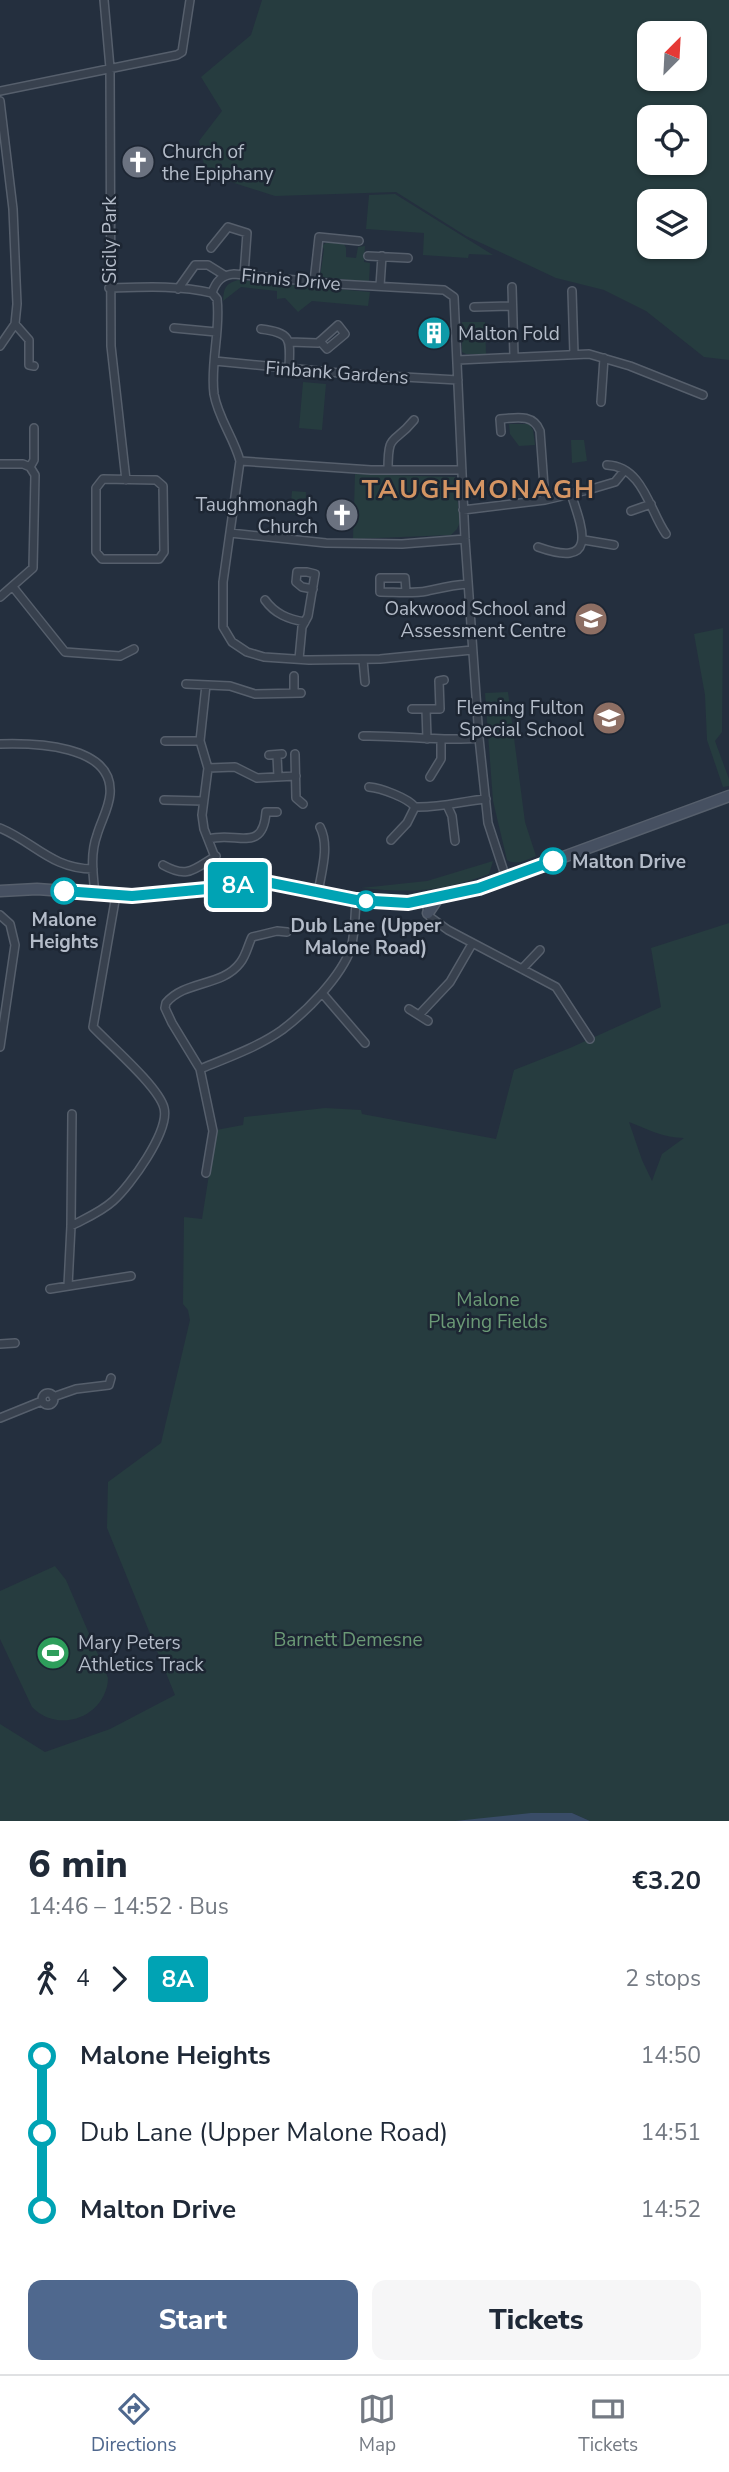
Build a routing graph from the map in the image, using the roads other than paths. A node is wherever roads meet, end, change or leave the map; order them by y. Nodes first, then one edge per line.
1 (104, 0) edge
2 (190, 0) edge
3 (110, 68) junction
4 (0, 91) edge
5 (0, 101) edge
6 (4, 168) edge
7 (211, 248) dead end
8 (351, 251) dead end
9 (368, 256) dead end
10 (382, 257) junction
11 (408, 258) dead end
12 (224, 275) junction
13 (244, 275) junction
14 (314, 282) junction
15 (380, 286) junction
16 (512, 287) dead end
17 (109, 288) junction
18 (178, 289) junction
19 (572, 291) dead end
20 (212, 293) junction
21 (512, 306) junction
22 (474, 307) dead end
23 (15, 324) junction
24 (174, 328) dead end
25 (261, 329) dead end
26 (216, 332) junction
27 (320, 341) dead end
28 (290, 342) junction
29 (0, 346) edge
30 (574, 354) junction
31 (514, 356) junction
32 (604, 358) junction
33 (458, 360) junction
34 (215, 361) junction
35 (34, 366) dead end
36 (289, 369) junction
37 (458, 380) junction
38 (703, 395) dead end
39 (601, 402) dead end
40 (414, 420) dead end
41 (34, 428) dead end
42 (501, 432) dead end
43 (240, 461) junction
44 (0, 464) edge
45 (607, 465) dead end
46 (30, 467) junction
47 (388, 470) junction
48 (462, 470) junction
49 (624, 471) junction
50 (126, 480) junction
51 (571, 494) junction
52 (545, 500) junction
53 (652, 504) junction
54 (463, 510) junction
55 (631, 512) dead end
56 (230, 533) junction
57 (666, 534) dead end
58 (465, 539) junction
59 (584, 540) junction
60 (614, 545) dead end
61 (538, 547) dead end
62 (467, 584) junction
63 (13, 587) junction
64 (313, 589) dead end
65 (405, 592) dead end
66 (0, 597) edge
67 (265, 600) dead end
68 (305, 622) junction
69 (134, 649) dead end
70 (472, 650) junction
71 (299, 659) junction
72 (363, 660) junction
73 (294, 676) dead end
74 (444, 680) dead end
75 (365, 682) dead end
76 (186, 684) dead end
77 (206, 685) junction
78 (255, 694) junction
79 (255, 705) dead end
80 (412, 709) dead end
81 (426, 709) junction
82 (363, 736) dead end
83 (479, 738) junction
84 (168, 739) dead end
85 (427, 740) junction
86 (441, 740) junction
87 (200, 741) junction
88 (0, 744) edge
89 (295, 754) dead end
90 (276, 755) dead end
91 (208, 768) junction
92 (296, 776) junction
93 (278, 777) junction
94 (430, 777) dead end
95 (369, 787) dead end
96 (729, 796) edge
97 (168, 798) dead end
98 (486, 799) junction
99 (203, 801) junction
100 (303, 804) dead end
101 (447, 805) junction
102 (415, 807) junction
103 (277, 812) dead end
104 (320, 827) dead end
105 (0, 828) edge
106 (209, 839) junction
107 (391, 839) dead end
108 (455, 841) dead end
109 (216, 856) junction
110 (163, 865) dead end
111 (93, 869) junction
112 (506, 878) junction
113 (222, 886) junction
114 (0, 891) edge
115 (318, 892) junction
116 (95, 894) junction
117 (116, 895) junction
118 (438, 898) junction
119 (356, 900) junction
120 (425, 901) junction
121 (428, 913) junction
122 (2, 916) edge
123 (287, 932) dead end
124 (472, 944) junction
125 (540, 950) dead end
126 (522, 969) junction
127 (322, 993) junction
128 (409, 1009) dead end
129 (419, 1015) junction
130 (428, 1021) dead end
131 (590, 1039) dead end
132 (365, 1043) dead end
133 (0, 1047) edge
134 (200, 1069) junction
135 (72, 1114) dead end
136 (206, 1173) dead end
137 (71, 1226) junction
138 (131, 1276) dead end
139 (68, 1286) junction
140 (50, 1289) dead end
141 (15, 1343) dead end
142 (0, 1344) edge
143 (111, 1378) dead end
144 (0, 1418) edge

1 - 3 street, Sicily Park
2 - 3 street
3 - 4 street
3 - 17 street, Sicily Park
5 - 6 street
6 - 23 street
7 - 13 street
8 - 14 street
9 - 10 street
10 - 11 street
10 - 15 street
12 - 13 street, Finnis Drive
12 - 18 street
12 - 20 street, Finnis Drive
13 - 14 street, Finnis Drive
14 - 15 street, Finnis Drive
15 - 33 street, Finnis Drive
16 - 21 street
17 - 18 street
17 - 50 street, Sicily Park
18 - 20 street
19 - 30 street
20 - 26 street
21 - 22 street
21 - 31 street
23 - 29 street
23 - 35 street
24 - 26 street
25 - 28 street
26 - 34 street
27 - 28 street
28 - 36 street
30 - 31 street
30 - 32 street
31 - 33 street
32 - 38 street
32 - 39 street
33 - 37 street
34 - 36 street, Finbank Gardens
34 - 43 street
36 - 37 street, Finbank Gardens
37 - 48 street
40 - 47 street
41 - 46 street
42 - 52 street
43 - 47 street
43 - 56 street
44 - 46 street
45 - 49 street
46 - 63 street
47 - 48 street
48 - 54 street
49 - 51 street
49 - 53 street
50 - 50 street
51 - 52 street
51 - 59 street
52 - 54 street
53 - 55 street
53 - 57 street
54 - 58 street
56 - 58 street
56 - 71 street
58 - 62 street
59 - 60 street
59 - 61 street
62 - 65 street
62 - 70 street
63 - 66 street
63 - 69 street
64 - 68 street
67 - 68 street
68 - 71 street
70 - 72 street
70 - 83 street
71 - 72 street
72 - 75 street
73 - 78 street
74 - 81 street
76 - 77 street
77 - 78 street
77 - 87 street
78 - 79 street
80 - 81 street
81 - 85 street
82 - 85 street
83 - 86 street
83 - 98 street
84 - 87 street
85 - 86 street
86 - 94 street
87 - 91 street
88 - 111 street
89 - 92 street
90 - 93 street
91 - 93 street
91 - 99 street
92 - 93 street
92 - 100 street
95 - 102 street
96 - 112 main road
97 - 99 street
98 - 101 street
98 - 112 street
99 - 106 street
101 - 102 street
101 - 108 street
102 - 107 street
103 - 106 street
104 - 115 street
105 - 111 street
106 - 109 street
109 - 110 street
109 - 113 street
111 - 116 street
112 - 118 main road
113 - 115 main road
113 - 117 main road
114 - 116 main road
115 - 119 main road
116 - 117 main road
117 - 137 street
118 - 120 main road
118 - 121 main road
119 - 120 main road
119 - 127 street
120 - 121 street
121 - 124 street
122 - 133 street
123 - 134 street
124 - 126 street
124 - 129 street
125 - 126 street
126 - 131 street
127 - 132 street
127 - 134 street
128 - 129 street
129 - 130 street
134 - 136 street
135 - 137 street
137 - 139 street
138 - 139 street
139 - 140 street
141 - 142 street
143 - 144 street

